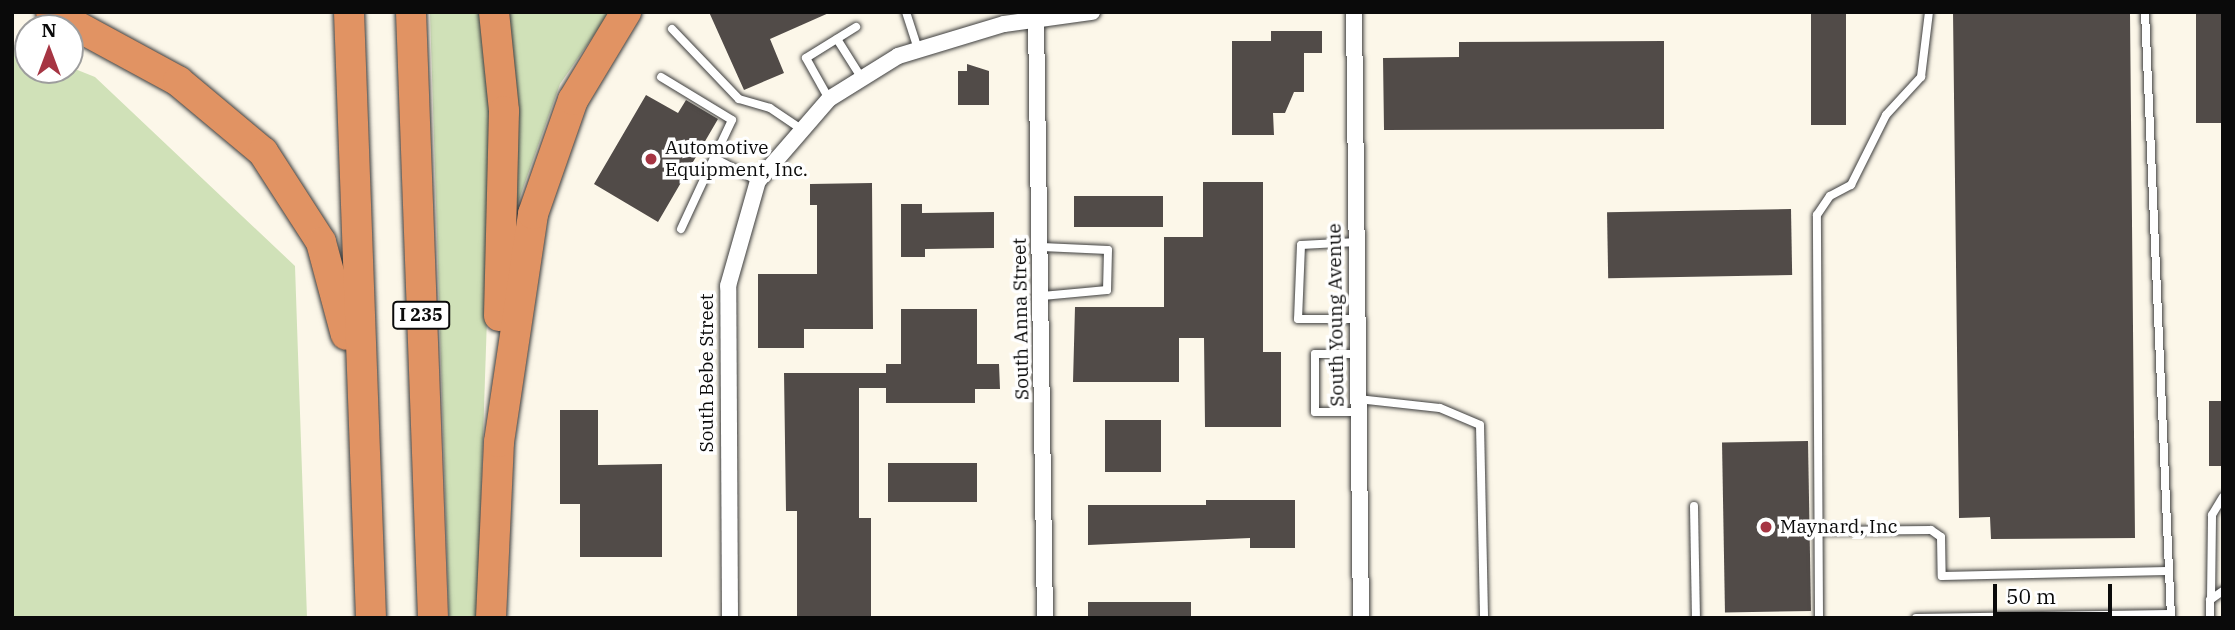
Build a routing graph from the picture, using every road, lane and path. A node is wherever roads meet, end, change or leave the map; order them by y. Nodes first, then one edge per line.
1 (51, 12) edge
2 (349, 12) edge
3 (411, 12) edge
4 (494, 12) edge
5 (626, 12) edge
6 (906, 12) edge
7 (1092, 12) edge
8 (1354, 12) edge
9 (1929, 12) edge
10 (2145, 12) edge
11 (1035, 20) junction
12 (856, 27) dead end
13 (672, 29) dead end
14 (837, 39) junction
15 (918, 49) junction
16 (661, 77) dead end
17 (861, 77) junction
18 (829, 99) junction
19 (800, 128) junction
20 (715, 158) junction
21 (758, 181) junction
22 (681, 229) dead end
23 (1357, 243) junction
24 (1042, 247) junction
25 (1042, 296) junction
26 (1357, 319) junction
27 (1358, 354) junction
28 (363, 395) junction
29 (1358, 405) junction
30 (499, 442) junction
31 (2223, 497) edge
32 (1694, 506) dead end
33 (1819, 531) junction
34 (2167, 571) junction
35 (2223, 591) edge
36 (2211, 599) junction
37 (2170, 616) edge
38 (371, 618) edge
39 (433, 618) edge
40 (491, 618) edge
41 (730, 618) edge
42 (1045, 618) edge
43 (1361, 618) edge
44 (1484, 618) edge
45 (1696, 618) edge
46 (1819, 618) edge
47 (1916, 618) edge
48 (2210, 618) edge

1 - 28 highway
2 - 28 highway
3 - 39 highway, I 235
4 - 30 highway
5 - 30 highway
6 - 15 lane
7 - 11 street, South Bebe Street
8 - 23 street, South Young Avenue
9 - 33 lane
10 - 34 lane
11 - 15 street, South Bebe Street
11 - 24 street, South Anna Street
12 - 14 lane
13 - 19 lane
14 - 17 lane
14 - 18 lane
15 - 17 street, South Bebe Street
16 - 20 lane
17 - 18 street, South Bebe Street
18 - 19 street, South Bebe Street
19 - 21 street, South Bebe Street
20 - 21 lane
20 - 22 lane
21 - 41 street, South Bebe Street
23 - 26 street, South Young Avenue
23 - 26 lane
24 - 25 street, South Anna Street
24 - 25 lane
25 - 42 street, South Anna Street
26 - 27 street, South Young Avenue
27 - 29 street, South Young Avenue
27 - 29 lane
28 - 38 highway
29 - 43 street, South Young Avenue
29 - 44 lane
30 - 40 highway
31 - 36 lane
32 - 45 lane
33 - 34 lane
33 - 46 lane
34 - 37 lane
35 - 36 lane
36 - 48 lane
37 - 47 lane

